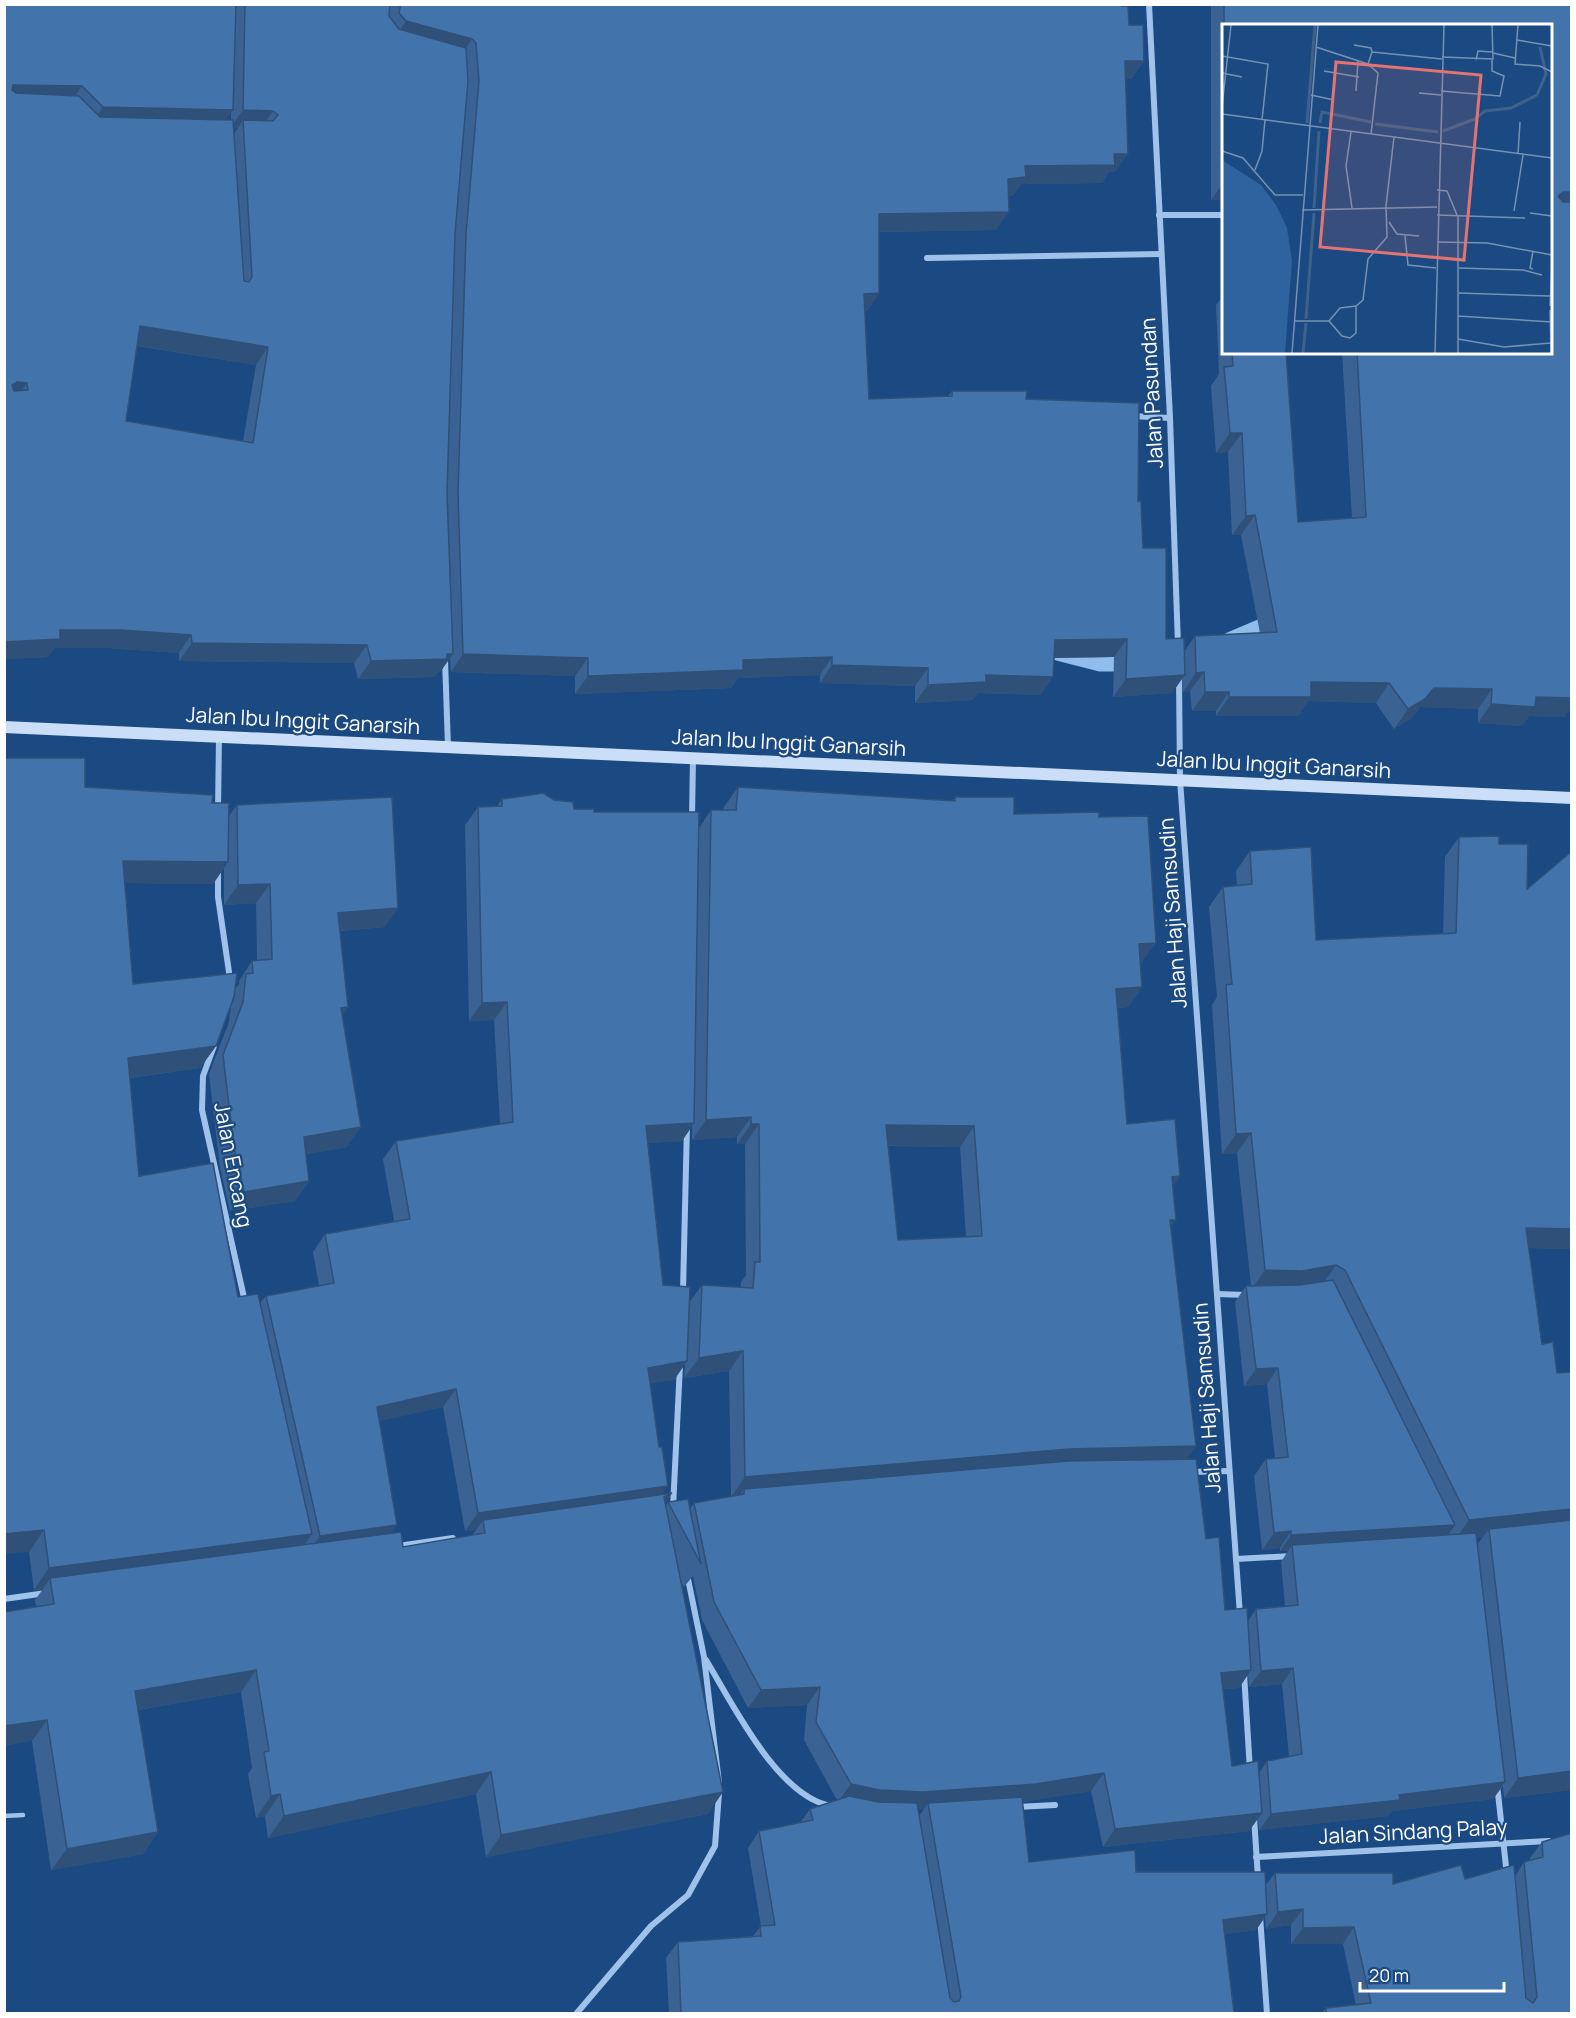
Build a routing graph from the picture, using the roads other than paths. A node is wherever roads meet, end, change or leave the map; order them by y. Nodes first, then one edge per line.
1 (1149, 4) edge
2 (1222, 214) edge
3 (1159, 215) junction
4 (1161, 254) junction
5 (927, 258) dead end
6 (1125, 416) edge
7 (1170, 418) junction
8 (445, 645) edge
9 (1179, 657) edge
10 (1179, 667) edge
11 (4, 727) edge
12 (219, 737) junction
13 (448, 747) junction
14 (693, 758) junction
15 (1180, 780) junction
16 (1572, 798) edge
17 (218, 818) edge
18 (692, 822) edge
19 (218, 863) edge
20 (227, 991) edge
21 (217, 1038) edge
22 (687, 1115) edge
23 (1217, 1294) junction
24 (1253, 1295) edge
25 (682, 1304) edge
26 (246, 1306) edge
27 (680, 1352) edge
28 (1229, 1471) junction
29 (1182, 1472) edge
30 (685, 1506) edge
31 (673, 1507) junction
32 (662, 1509) edge
33 (675, 1518) edge
34 (465, 1537) edge
35 (395, 1547) edge
36 (1304, 1555) edge
37 (1236, 1559) junction
38 (685, 1565) edge
39 (50, 1593) edge
40 (4, 1599) edge
41 (1240, 1619) edge
42 (704, 1657) junction
43 (1243, 1666) edge
44 (1251, 1774) edge
45 (1496, 1775) edge
46 (1055, 1805) edge
47 (834, 1807) edge
48 (1011, 1807) edge
49 (1253, 1810) edge
50 (23, 1815) dead end
51 (4, 1816) edge
52 (1560, 1840) edge
53 (1504, 1844) junction
54 (1256, 1857) junction
55 (1508, 1889) edge
56 (1259, 1891) edge
57 (1260, 1913) edge
58 (576, 2013) edge
59 (1267, 2013) edge

1 - 3 street, Jalan Pasundan
2 - 3 street
3 - 4 street, Jalan Pasundan
4 - 5 street
4 - 7 street, Jalan Pasundan
6 - 7 street
7 - 9 street, Jalan Pasundan
8 - 13 street
10 - 15 street
11 - 12 main road, Jalan Ibu Inggit Ganarsih
12 - 13 main road, Jalan Ibu Inggit Ganarsih
12 - 17 street
13 - 14 main road, Jalan Ibu Inggit Ganarsih
14 - 15 main road, Jalan Ibu Inggit Ganarsih
14 - 18 street
15 - 16 main road, Jalan Ibu Inggit Ganarsih
15 - 23 street, Jalan Haji Samsudin
19 - 20 street
21 - 26 street, Jalan Encang
22 - 25 street
23 - 24 street
23 - 28 street, Jalan Haji Samsudin
27 - 31 street
28 - 29 street
28 - 37 street, Jalan Haji Samsudin
30 - 31 street
31 - 32 street
31 - 33 street
34 - 35 street
36 - 37 street
37 - 41 street, Jalan Haji Samsudin
38 - 42 street
39 - 40 street
42 - 47 street
42 - 58 street
43 - 44 street
45 - 53 street
46 - 48 street
49 - 54 street
50 - 51 lane
52 - 53 street, Jalan Sindang Palay
53 - 54 street, Jalan Sindang Palay
53 - 55 street
54 - 56 street
57 - 59 street

